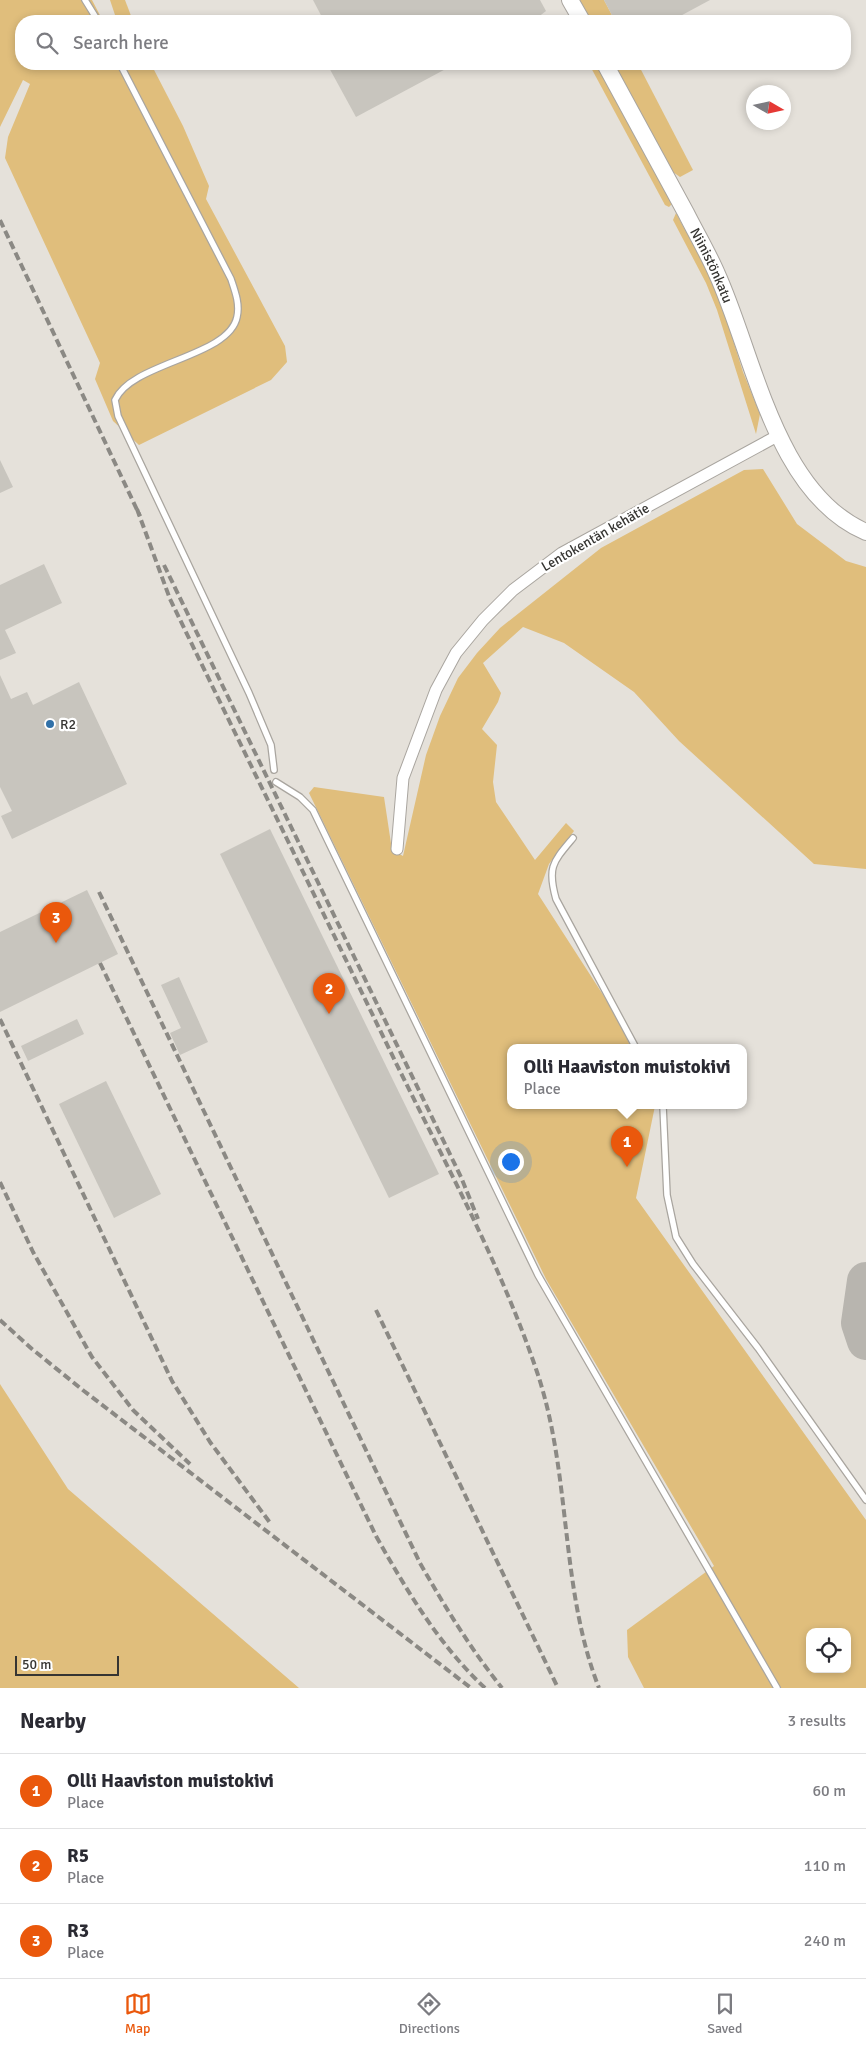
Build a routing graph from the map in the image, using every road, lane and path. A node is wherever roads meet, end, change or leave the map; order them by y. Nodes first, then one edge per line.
1 (85, 0) edge
2 (570, 0) edge
3 (94, 15) edge
4 (579, 15) edge
5 (123, 70) edge
6 (608, 70) edge
7 (779, 435) junction
8 (866, 532) edge
9 (274, 770) dead end
10 (276, 782) dead end
11 (573, 838) dead end
12 (397, 849) dead end
13 (634, 1044) edge
14 (663, 1109) edge
15 (866, 1500) edge
16 (777, 1688) edge

1 - 3 lane
2 - 4 street
5 - 9 lane
6 - 7 street, Niinistönkatu
7 - 8 street, Niinistönkatu
7 - 12 street, Lentokentän kehätie
10 - 16 lane
11 - 13 lane
14 - 15 lane

